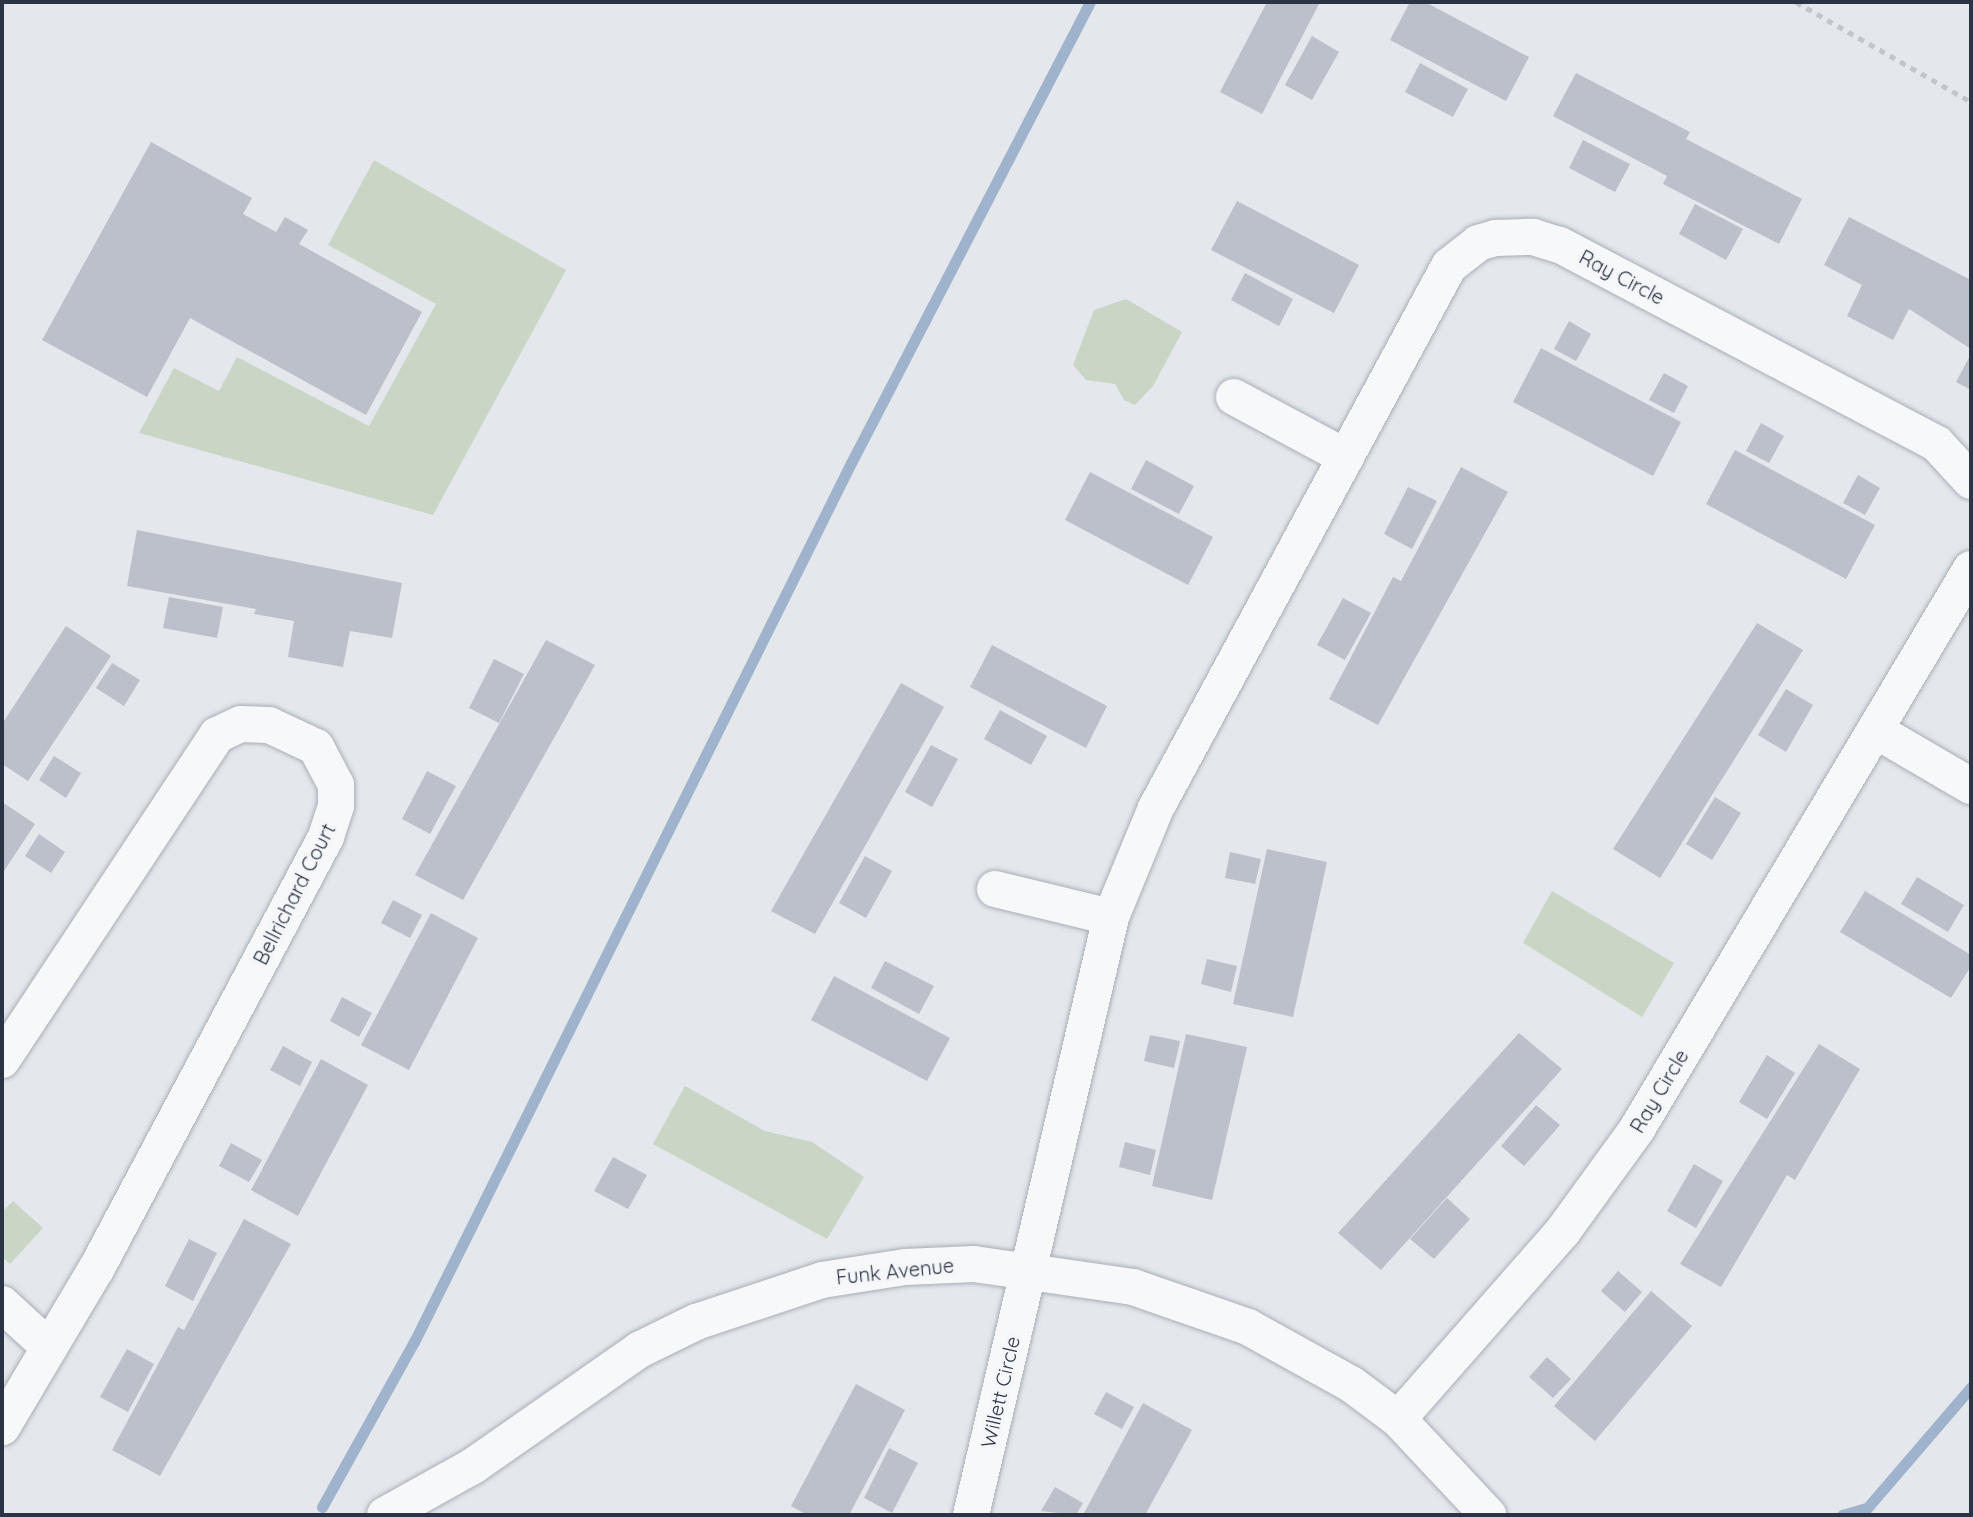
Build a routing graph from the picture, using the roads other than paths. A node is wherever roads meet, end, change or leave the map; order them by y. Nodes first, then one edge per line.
1 (1234, 397) dead end
2 (1346, 457) junction
3 (1971, 481) edge
4 (1971, 569) edge
5 (1875, 730) junction
6 (1971, 786) edge
7 (995, 889) dead end
8 (1111, 917) junction
9 (2, 1060) edge
10 (1029, 1269) junction
11 (2, 1304) edge
12 (49, 1347) junction
13 (1398, 1419) junction
14 (2, 1427) edge
15 (385, 1515) edge
16 (971, 1515) edge
17 (1488, 1515) edge

1 - 2 street
2 - 3 street, Ray Circle
2 - 8 street, Ray Circle
4 - 5 street, Ray Circle
5 - 6 street
5 - 13 street, Ray Circle
7 - 8 street
8 - 10 street, Ray Circle
9 - 12 street, Bellrichard Court
10 - 13 street, Funk Avenue
10 - 15 street, Funk Avenue
10 - 16 street, Willett Circle
11 - 12 street
12 - 14 street, Bellrichard Court
13 - 17 street, Funk Avenue

